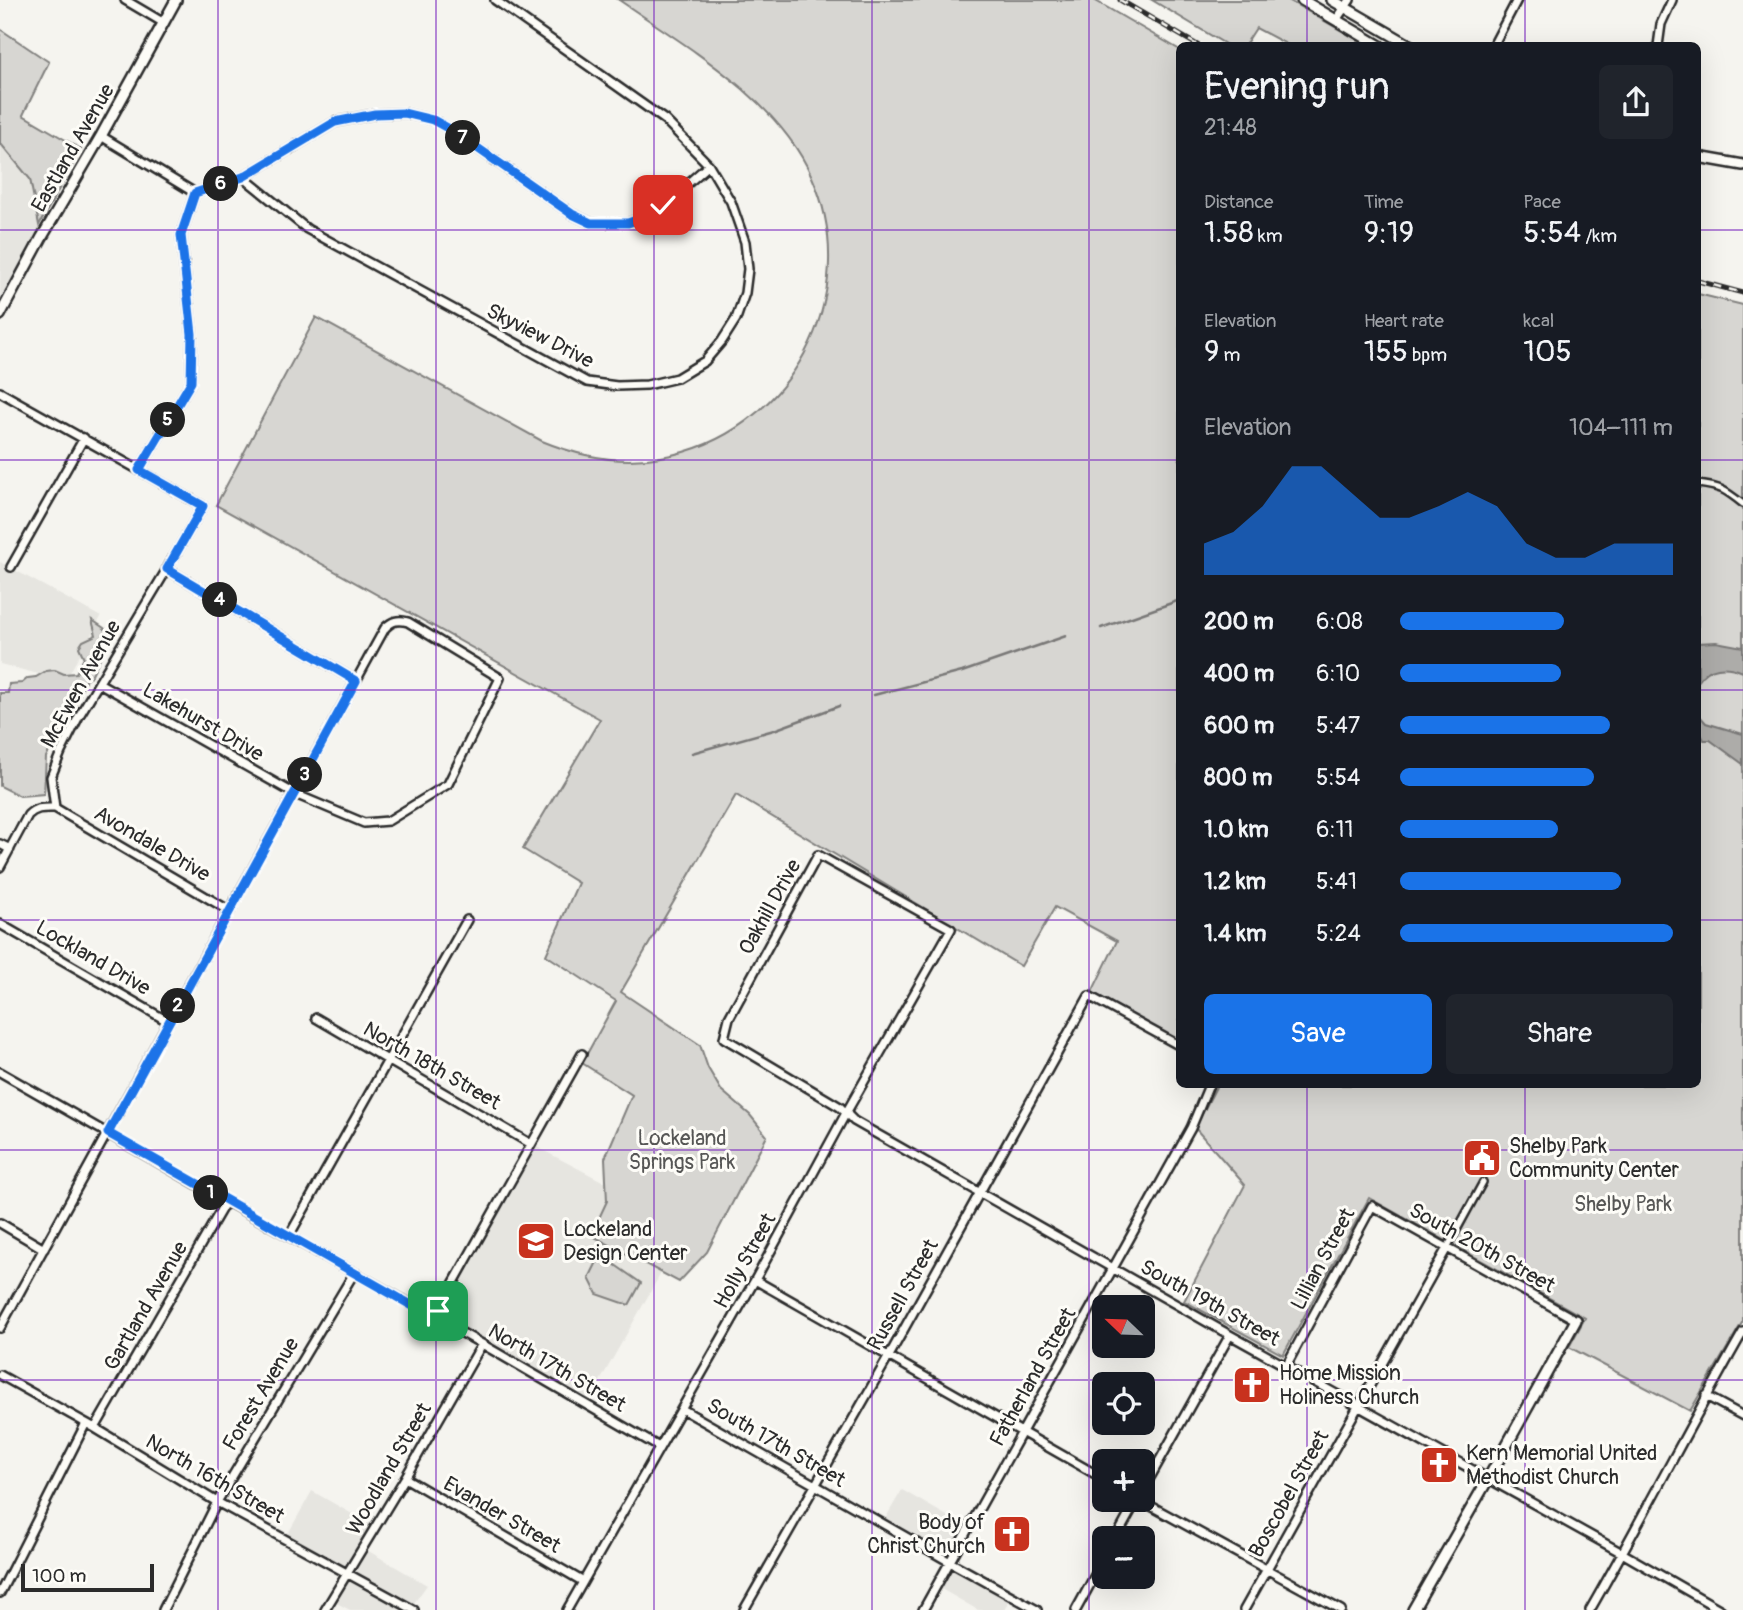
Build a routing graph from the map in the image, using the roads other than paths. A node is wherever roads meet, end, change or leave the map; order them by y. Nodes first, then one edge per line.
1 (125, 0) edge
2 (176, 0) edge
3 (495, 0) edge
4 (1302, 0) edge
5 (1332, 0) edge
6 (1517, 0) edge
7 (1672, 0) edge
8 (1348, 4) edge
9 (1336, 20) junction
10 (164, 23) junction
11 (1373, 42) edge
12 (1405, 42) edge
13 (1495, 42) edge
14 (1659, 42) edge
15 (102, 136) junction
16 (1701, 158) edge
17 (709, 165) junction
18 (1743, 165) edge
19 (243, 177) junction
20 (195, 193) junction
21 (0, 314) edge
22 (0, 392) edge
23 (84, 438) junction
24 (139, 470) junction
25 (1701, 484) edge
26 (1743, 504) edge
27 (11, 567) dead end
28 (167, 569) junction
29 (356, 681) junction
30 (99, 683) junction
31 (295, 794) junction
32 (55, 808) junction
33 (0, 844) edge
34 (10, 849) junction
35 (0, 867) edge
36 (230, 911) junction
37 (467, 920) dead end
38 (0, 924) edge
39 (951, 929) joint
40 (316, 1018) dead end
41 (169, 1022) junction
42 (724, 1038) joint
43 (1176, 1044) edge
44 (582, 1054) dead end
45 (388, 1060) junction
46 (0, 1072) edge
47 (1208, 1088) edge
48 (846, 1113) junction
49 (108, 1133) junction
50 (531, 1144) junction
51 (1483, 1182) dead end
52 (980, 1193) junction
53 (226, 1201) junction
54 (1372, 1206) joint
55 (0, 1223) edge
56 (289, 1236) junction
57 (1447, 1248) junction
58 (44, 1249) junction
59 (1113, 1269) junction
60 (354, 1273) junction
61 (755, 1280) junction
62 (434, 1318) junction
63 (1576, 1320) joint
64 (0, 1328) edge
65 (1743, 1332) edge
66 (1230, 1335) junction
67 (482, 1345) junction
68 (889, 1356) junction
69 (1286, 1366) junction
70 (0, 1375) edge
71 (1706, 1396) junction
72 (1358, 1406) junction
73 (681, 1409) junction
74 (1743, 1416) edge
75 (86, 1423) junction
76 (95, 1428) junction
77 (1023, 1432) junction
78 (659, 1447) junction
79 (1155, 1469) edge
80 (1092, 1472) edge
81 (405, 1478) junction
82 (1488, 1479) junction
83 (816, 1486) junction
84 (217, 1502) junction
85 (1155, 1509) edge
86 (1622, 1553) junction
87 (950, 1562) junction
88 (1266, 1570) junction
89 (348, 1573) junction
90 (582, 1581) junction
91 (1092, 1581) edge
92 (0, 1593) edge
93 (163, 1610) edge
94 (325, 1610) edge
95 (414, 1610) edge
96 (567, 1610) edge
97 (744, 1610) edge
98 (923, 1610) edge
99 (1037, 1610) edge
100 (1076, 1610) edge
101 (1244, 1610) edge
102 (1341, 1610) edge
103 (1413, 1610) edge
104 (1590, 1610) edge
105 (1721, 1610) edge

1 - 10 street
2 - 10 street, Eastland Avenue
3 - 17 street, Skyview Drive
4 - 9 street
5 - 8 street
6 - 13 street
7 - 14 street
8 - 9 street
8 - 12 street
9 - 11 street
10 - 15 street, Eastland Avenue
15 - 20 street
15 - 21 street, Eastland Avenue
16 - 18 street
17 - 19 street
17 - 19 street, Skyview Drive
19 - 20 street
20 - 24 street
22 - 23 street
23 - 24 street
23 - 27 street
24 - 28 street, McEwen Avenue
25 - 26 street
28 - 29 street
28 - 30 street, McEwen Avenue
29 - 31 street
29 - 31 street, Lakehurst Drive
30 - 31 street, Lakehurst Drive
30 - 32 street, McEwen Avenue
31 - 36 street
32 - 34 street
32 - 36 street, Avondale Drive
33 - 34 street
34 - 35 street
36 - 41 street
37 - 45 street
38 - 41 street, Lockland Drive
39 - 42 street, Oakhill Drive
39 - 48 street, Holly Street
40 - 45 street, North 18th Street
41 - 49 street
42 - 48 street, South 19th Street
43 - 52 street, Russell Street
44 - 50 street
45 - 50 street, North 18th Street
45 - 56 street
46 - 49 street, North 17th Street
47 - 59 street, Fatherland Street
48 - 52 street, South 19th Street
48 - 61 street, Holly Street
49 - 53 street, North 17th Street
49 - 58 street
50 - 62 street
51 - 57 street
52 - 59 street, South 19th Street
52 - 68 street, Russell Street
53 - 56 street, North 17th Street
53 - 76 street, Gartland Avenue
54 - 57 street, South 20th Street
54 - 69 street, Lillian Street
55 - 58 street
56 - 60 street, North 17th Street
57 - 63 street, South 20th Street
57 - 72 street, Boscobel Street
58 - 64 street
59 - 66 street, South 19th Street
59 - 77 street, Fatherland Street
60 - 62 street, North 17th Street
60 - 84 street, Forest Avenue
61 - 68 street
61 - 73 street, Holly Street
62 - 67 street, North 17th Street
63 - 82 street
65 - 71 street
66 - 69 street, South 19th Street
66 - 79 street
67 - 78 street, North 17th Street
67 - 81 street, Woodland Street
68 - 77 street
68 - 83 street, Russell Street
69 - 72 street, South 19th Street
70 - 75 street, North 16th Street
71 - 74 street
71 - 86 street
72 - 82 street, South 19th Street
72 - 88 street, Boscobel Street
73 - 78 street, Holly Street
73 - 83 street, South 17th Street
75 - 76 street, North 16th Street
75 - 92 street
76 - 84 street, North 16th Street
77 - 80 street
77 - 87 street, Fatherland Street
78 - 90 street, Holly Street
81 - 89 street, Woodland Street
81 - 90 street, Evander Street
82 - 86 street, South 19th Street
82 - 103 street
83 - 87 street, South 17th Street
83 - 97 street, Russell Street
84 - 89 street, North 16th Street
84 - 93 street, Forest Avenue
85 - 88 street
86 - 104 street
86 - 105 street, South 19th Street
87 - 98 street, Fatherland Street
87 - 99 street, South 17th Street
88 - 101 street, Boscobel Street
88 - 102 street
89 - 94 street, Woodland Street
89 - 95 street, North 16th Street
90 - 96 street, Holly Street
91 - 100 street

